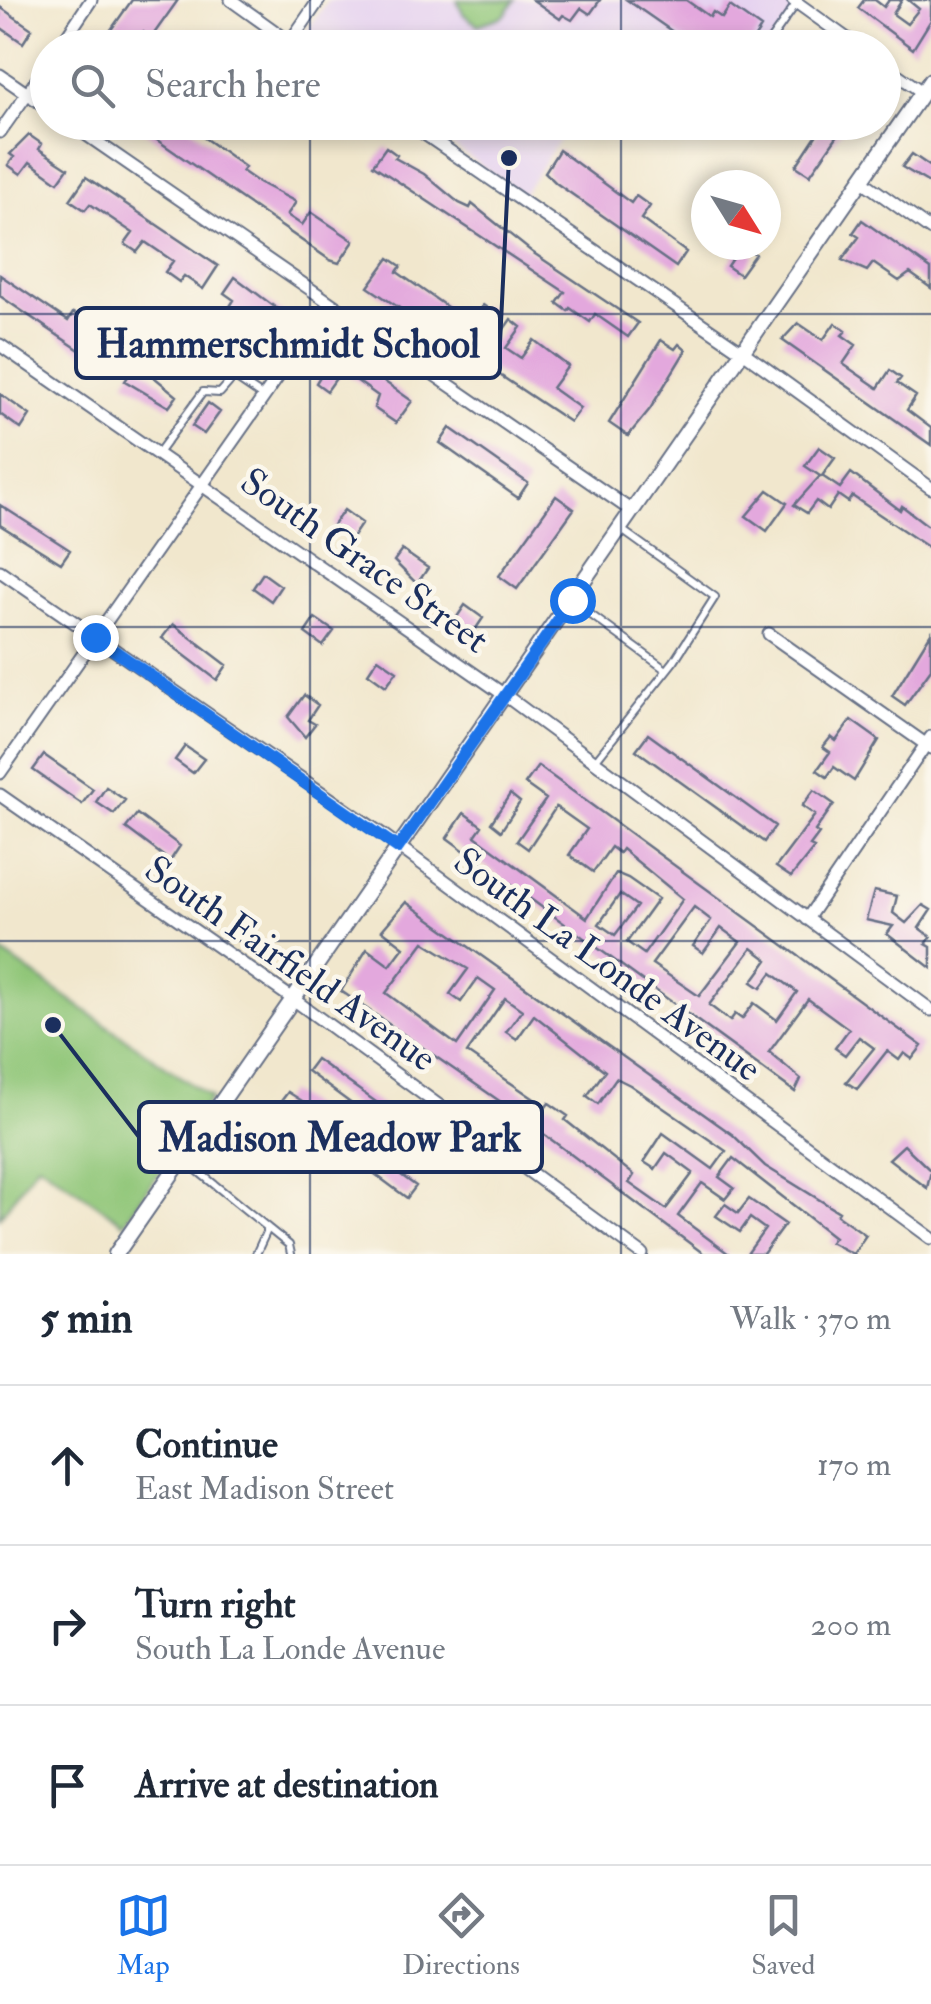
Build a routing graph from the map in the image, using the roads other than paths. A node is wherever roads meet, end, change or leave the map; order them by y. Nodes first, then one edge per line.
1 (91, 0) edge
2 (231, 0) edge
3 (319, 0) edge
4 (795, 1) edge
5 (70, 30) edge
6 (273, 30) edge
7 (302, 30) edge
8 (776, 30) edge
9 (835, 30) edge
10 (901, 73) edge
11 (0, 75) edge
12 (926, 86) edge
13 (30, 90) edge
14 (27, 94) junction
15 (30, 96) edge
16 (901, 122) edge
17 (0, 132) edge
18 (94, 140) edge
19 (434, 140) edge
20 (889, 140) edge
21 (861, 180) junction
22 (931, 230) edge
23 (328, 304) junction
24 (0, 345) edge
25 (743, 352) junction
26 (263, 397) junction
27 (159, 452) junction
28 (204, 482) junction
29 (931, 488) edge
30 (632, 511) junction
31 (620, 529) junction
32 (0, 571) edge
33 (572, 600) junction
34 (769, 634) dead end
35 (95, 637) junction
36 (665, 669) junction
37 (506, 696) junction
38 (929, 743) edge
39 (594, 762) junction
40 (0, 774) edge
41 (0, 795) edge
42 (398, 848) junction
43 (807, 919) junction
44 (294, 999) junction
45 (931, 1010) edge
46 (182, 1158) junction
47 (268, 1228) junction
48 (931, 1238) edge
49 (116, 1254) edge
50 (256, 1254) edge
51 (292, 1254) edge
52 (642, 1254) edge

1 - 5 street
2 - 6 street
3 - 7 street
4 - 8 lane
4 - 9 street
10 - 12 street
11 - 14 street
12 - 16 street
13 - 14 street
14 - 15 street
14 - 17 street
18 - 23 street
19 - 25 street
20 - 21 street
21 - 22 street
21 - 25 street
23 - 26 street
23 - 30 street
24 - 27 street, South Grace Street
25 - 29 street
25 - 30 street
26 - 27 lane
26 - 28 street
27 - 28 street, South Grace Street
28 - 35 street
28 - 37 street, South Grace Street
30 - 31 street
31 - 33 street
31 - 36 lane
32 - 35 street, South La Londe Avenue
33 - 36 lane
33 - 37 street
34 - 38 street
35 - 40 street
35 - 42 street, South La Londe Avenue
36 - 39 lane
37 - 39 street, South Grace Street
37 - 42 street
38 - 43 street
39 - 43 street, South Grace Street
41 - 44 street, South Fairfield Avenue
42 - 44 street
42 - 48 street, South La Londe Avenue
43 - 45 street, South Grace Street
44 - 46 street
44 - 52 street, South Fairfield Avenue
46 - 47 lane
46 - 49 street
47 - 50 lane
47 - 51 lane

